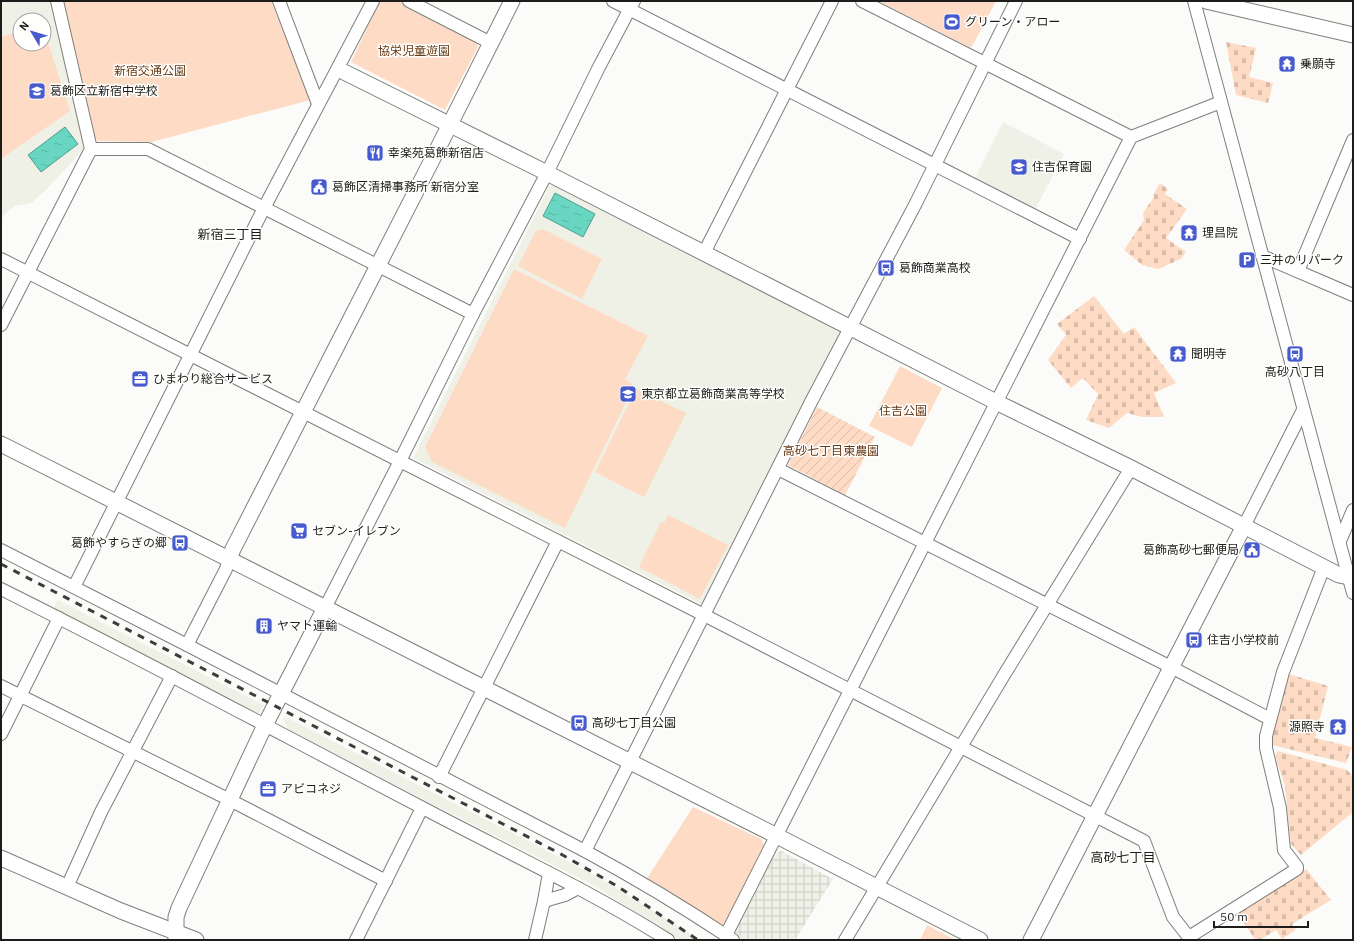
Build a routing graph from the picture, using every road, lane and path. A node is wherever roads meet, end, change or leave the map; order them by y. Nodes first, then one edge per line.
1 (57, 1) edge
2 (279, 1) edge
3 (373, 1) edge
4 (409, 1) edge
5 (512, 1) edge
6 (613, 1) edge
7 (832, 1) edge
8 (862, 1) edge
9 (1016, 1) edge
10 (1194, 1) edge
11 (1206, 1) edge
12 (632, 5) edge
13 (1353, 35) edge
14 (492, 42) junction
15 (985, 63) junction
16 (341, 70) junction
17 (788, 90) junction
18 (1221, 102) junction
19 (318, 104) junction
20 (450, 124) junction
21 (1131, 137) junction
22 (1353, 140) edge
23 (91, 149) junction
24 (935, 164) junction
25 (547, 173) junction
26 (264, 208) junction
27 (1080, 239) junction
28 (704, 253) junction
29 (1262, 256) junction
30 (1, 259) edge
31 (378, 265) junction
32 (1298, 271) junction
33 (27, 273) junction
34 (1353, 295) edge
35 (473, 314) junction
36 (1, 325) edge
37 (851, 327) junction
38 (191, 356) junction
39 (996, 402) junction
40 (1303, 410) junction
41 (303, 412) junction
42 (1, 444) edge
43 (400, 461) junction
44 (1131, 468) junction
45 (778, 469) junction
46 (117, 502) junction
47 (1353, 510) edge
48 (1244, 526) junction
49 (558, 541) junction
50 (1340, 541) junction
51 (924, 543) junction
52 (1, 550) edge
53 (229, 559) junction
54 (1324, 567) junction
55 (1351, 577) edge
56 (74, 587) junction
57 (1, 589) edge
58 (1353, 592) edge
59 (1047, 605) junction
60 (325, 608) junction
61 (704, 615) junction
62 (59, 618) junction
63 (188, 645) junction
64 (1171, 667) junction
65 (172, 676) junction
66 (1, 686) edge
67 (484, 688) junction
68 (850, 689) junction
69 (281, 693) junction
70 (20, 696) junction
71 (1270, 719) junction
72 (265, 725) junction
73 (1, 734) edge
74 (961, 746) junction
75 (133, 752) junction
76 (630, 762) junction
77 (439, 777) junction
78 (230, 800) junction
79 (422, 808) junction
80 (1095, 815) junction
81 (776, 836) junction
82 (585, 851) junction
83 (1, 858) edge
84 (549, 873) junction
85 (386, 881) junction
86 (67, 887) junction
87 (877, 887) junction
88 (578, 888) junction
89 (544, 901) junction
90 (176, 936) edge
91 (729, 938) edge
92 (1190, 939) edge
93 (196, 940) edge
94 (356, 940) edge
95 (535, 940) edge
96 (668, 940) edge
97 (845, 940) edge
98 (980, 940) edge
99 (1031, 940) edge

1 - 23 street
2 - 19 street
3 - 16 street
4 - 14 street
5 - 14 street
6 - 12 street
7 - 17 street
8 - 15 street
9 - 15 street
10 - 18 street
11 - 13 street
12 - 17 street
12 - 25 street
14 - 20 street
15 - 21 street
15 - 24 street
16 - 19 street
16 - 20 street
17 - 24 street
17 - 28 street
18 - 21 street
18 - 29 street
19 - 26 street
20 - 25 street
20 - 31 street
21 - 27 street
22 - 32 street
23 - 26 street
23 - 33 street
24 - 27 street
24 - 37 street
25 - 28 street
25 - 35 street
26 - 31 street
26 - 38 street
27 - 39 street
28 - 37 street
29 - 32 street
29 - 40 street
30 - 33 street
31 - 35 street
31 - 41 street
32 - 34 street
33 - 36 street
33 - 38 street
35 - 43 street
37 - 39 street
37 - 45 street
38 - 41 street
38 - 46 street
39 - 44 street
39 - 51 street
40 - 48 street
40 - 50 street
41 - 43 street
41 - 53 street
42 - 46 street
43 - 49 street
43 - 60 street
44 - 48 street
44 - 59 street
45 - 51 street
45 - 61 street
46 - 53 street
46 - 56 street
47 - 50 street
48 - 54 street
48 - 64 street
49 - 61 street
49 - 67 street
50 - 55 street
51 - 59 street
51 - 68 street
52 - 56 street
53 - 60 street
53 - 63 street
54 - 55 street
54 - 71 street
55 - 58 street
56 - 63 street
57 - 62 street
59 - 64 street
59 - 74 street
60 - 67 street
60 - 69 street
61 - 68 street
61 - 76 street
62 - 65 street
62 - 70 street
63 - 69 street
64 - 71 street
64 - 80 street
65 - 72 street
65 - 75 street
66 - 70 street
67 - 76 street
67 - 77 street
68 - 74 street
68 - 81 street
69 - 72 street
69 - 77 street
70 - 73 street
70 - 75 street
71 - 92 street
72 - 78 street
72 - 79 street
74 - 80 street
74 - 87 street
75 - 78 street
75 - 86 street
76 - 81 street
76 - 82 street
77 - 82 street
78 - 85 street
78 - 90 street
79 - 84 street
79 - 85 street
80 - 92 street
80 - 99 street
81 - 87 street
81 - 91 street
82 - 91 street
83 - 86 street
84 - 88 street
84 - 89 street
85 - 94 street
86 - 90 street
87 - 97 street
87 - 98 street
88 - 89 street
88 - 96 street
89 - 95 street
90 - 93 street

